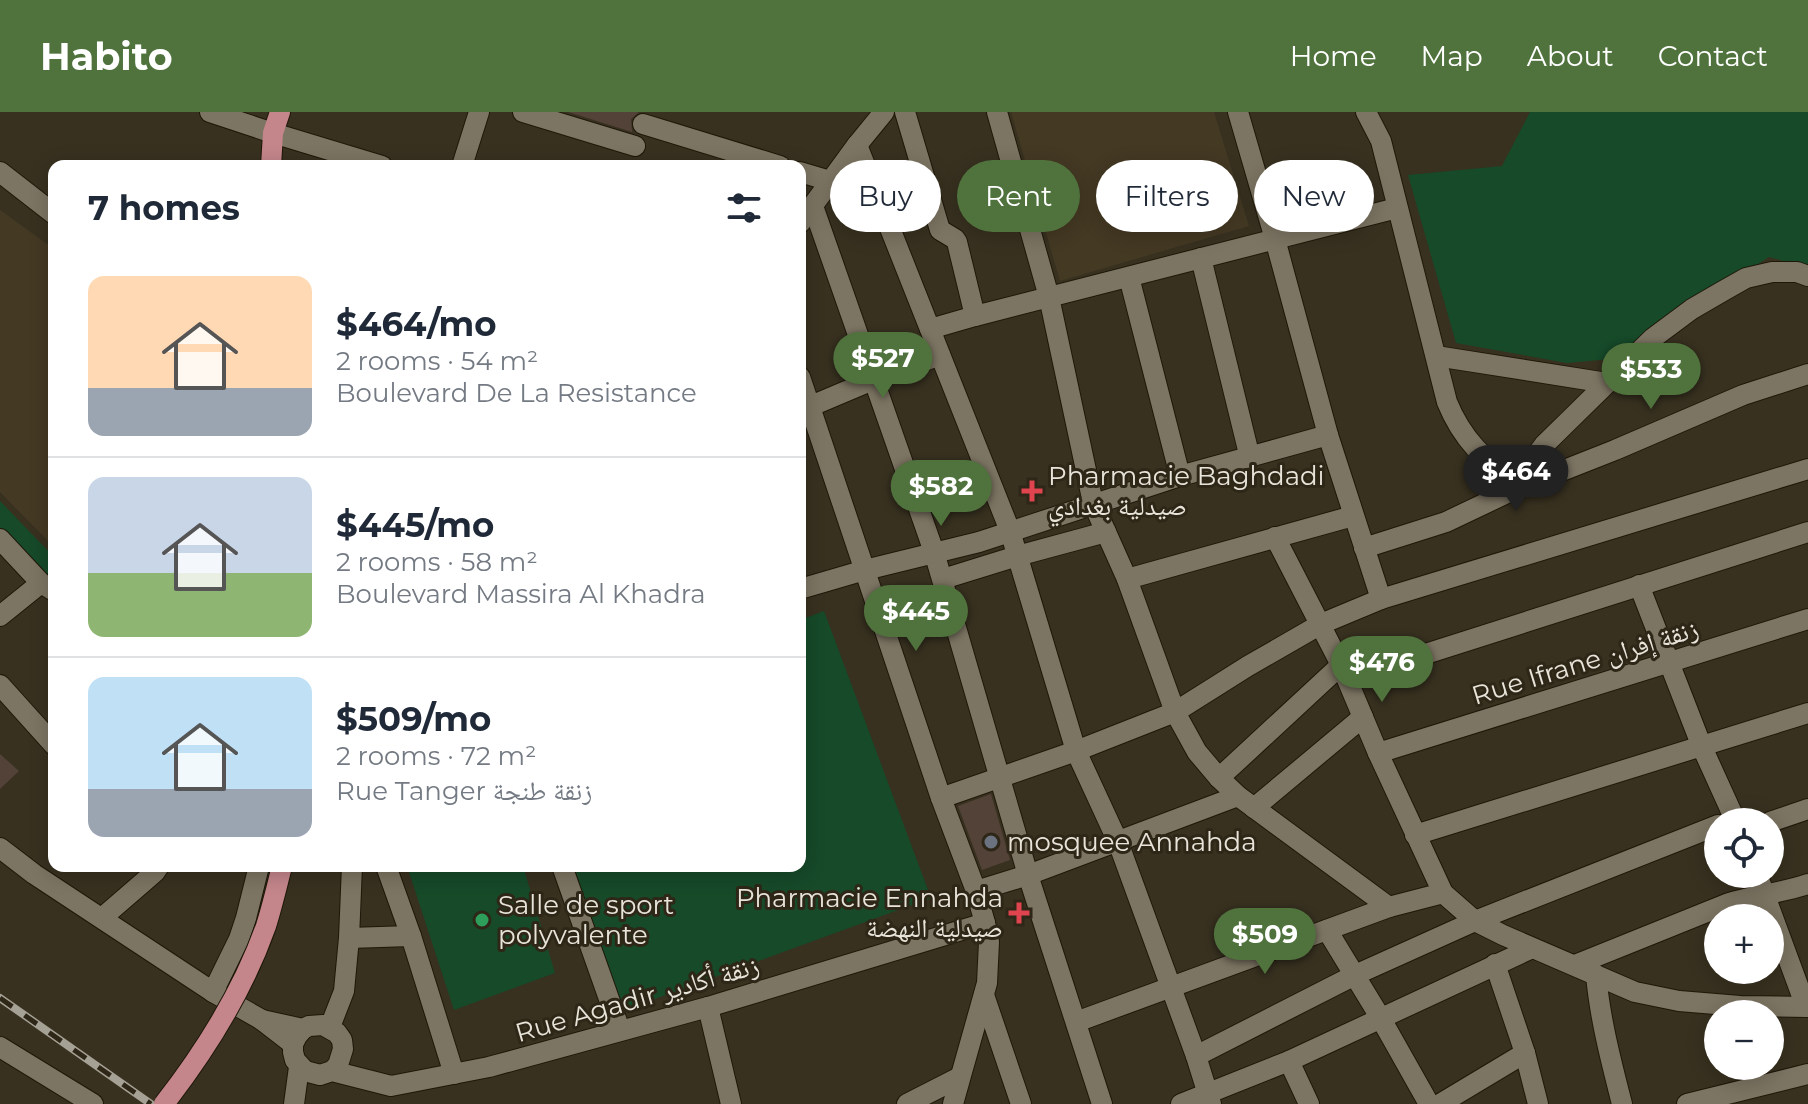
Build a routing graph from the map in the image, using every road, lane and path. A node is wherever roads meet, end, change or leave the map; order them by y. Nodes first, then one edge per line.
1 (210, 112) edge
2 (280, 112) edge
3 (479, 112) edge
4 (523, 112) edge
5 (884, 112) edge
6 (905, 112) edge
7 (997, 112) edge
8 (1238, 112) edge
9 (1366, 112) edge
10 (644, 118) edge
11 (273, 133) junction
12 (857, 145) junction
13 (632, 156) edge
14 (271, 160) edge
15 (362, 160) edge
16 (464, 160) edge
17 (763, 160) edge
18 (846, 160) edge
19 (0, 172) edge
20 (806, 174) edge
21 (830, 181) joint
22 (813, 206) junction
23 (1397, 208) junction
24 (48, 209) edge
25 (806, 215) edge
26 (1275, 239) junction
27 (1201, 258) junction
28 (1808, 276) edge
29 (1129, 277) junction
30 (1049, 297) junction
31 (975, 316) junction
32 (930, 329) junction
33 (940, 355) junction
34 (1436, 356) junction
35 (1808, 374) edge
36 (875, 379) junction
37 (1607, 383) junction
38 (808, 417) edge
39 (1328, 435) junction
40 (1250, 458) junction
41 (1808, 469) edge
42 (1180, 476) junction
43 (1513, 488) junction
44 (1093, 503) junction
45 (1353, 516) junction
46 (1010, 531) junction
47 (1106, 532) junction
48 (1808, 532) edge
49 (1275, 537) junction
50 (0, 539) edge
51 (1364, 548) junction
52 (934, 552) junction
53 (1017, 556) junction
54 (865, 570) junction
55 (943, 579) junction
56 (1127, 579) junction
57 (1639, 585) junction
58 (47, 587) edge
59 (806, 587) edge
60 (1381, 599) junction
61 (0, 616) edge
62 (1808, 619) edge
63 (1321, 624) junction
64 (1668, 664) junction
65 (1344, 672) junction
66 (0, 685) edge
67 (1175, 712) junction
68 (1808, 713) edge
69 (1363, 717) junction
70 (48, 738) edge
71 (1702, 747) junction
72 (1076, 751) junction
73 (1378, 753) junction
74 (1001, 777) junction
75 (1219, 778) junction
76 (941, 798) junction
77 (1246, 802) junction
78 (1723, 808) edge
79 (1808, 809) edge
80 (1784, 817) edge
81 (1704, 831) edge
82 (1415, 835) junction
83 (1118, 842) junction
84 (0, 848) edge
85 (155, 872) edge
86 (258, 872) edge
87 (280, 872) edge
88 (352, 872) edge
89 (388, 872) edge
90 (564, 872) edge
91 (1028, 875) junction
92 (1808, 884) edge
93 (1762, 888) edge
94 (976, 891) junction
95 (1443, 893) junction
96 (1764, 895) junction
97 (1389, 907) junction
98 (103, 917) junction
99 (1475, 921) junction
100 (985, 923) junction
101 (1327, 930) junction
102 (411, 936) junction
103 (349, 938) junction
104 (1530, 949) junction
105 (1798, 958) edge
106 (1495, 964) junction
107 (1575, 965) junction
108 (1355, 975) junction
109 (1596, 975) junction
110 (1170, 987) junction
111 (213, 992) junction
112 (984, 995) junction
113 (708, 1007) junction
114 (1807, 1007) edge
115 (1380, 1017) junction
116 (1076, 1022) junction
117 (330, 1027) junction
118 (620, 1030) junction
119 (298, 1037) junction
120 (0, 1047) edge
121 (343, 1049) junction
122 (1525, 1053) junction
123 (1196, 1056) junction
124 (1289, 1061) junction
125 (299, 1067) junction
126 (326, 1073) junction
127 (454, 1074) junction
128 (1808, 1074) edge
129 (960, 1077) junction
130 (391, 1086) junction
131 (1209, 1099) edge
132 (93, 1104) edge
133 (164, 1104) edge
134 (296, 1104) edge
135 (731, 1104) edge
136 (907, 1104) edge
137 (953, 1104) edge
138 (1021, 1104) edge
139 (1102, 1104) edge
140 (1181, 1104) edge
141 (1309, 1104) edge
142 (1429, 1104) edge
143 (1440, 1104) edge
144 (1538, 1104) edge
145 (1622, 1104) edge
146 (1687, 1104) edge

1 - 11 street
2 - 11 main road
3 - 16 street
4 - 13 street
5 - 12 street
6 - 31 street
7 - 30 street
8 - 26 street
9 - 23 street
10 - 13 street
10 - 17 street
11 - 14 main road
11 - 15 street
12 - 18 street
12 - 32 street
19 - 24 street
20 - 21 street
21 - 22 street
22 - 25 street
22 - 36 street
23 - 26 street
23 - 34 street
26 - 27 street
26 - 39 street
27 - 29 street
27 - 40 street
28 - 37 street
29 - 30 street
29 - 42 street
30 - 31 street
30 - 44 street
31 - 32 street
32 - 33 street
33 - 36 street
33 - 46 street
34 - 37 street
34 - 43 street
35 - 43 street
36 - 38 street
36 - 52 street
37 - 43 street
38 - 54 street
39 - 40 street
39 - 45 street
40 - 42 street
41 - 60 street
42 - 44 street
43 - 51 street
44 - 46 street
44 - 47 street
45 - 49 street
45 - 51 street
46 - 52 street
46 - 53 street
47 - 53 street
47 - 56 street
48 - 57 street
49 - 56 street
49 - 63 street
50 - 58 street
51 - 60 street
52 - 54 street
52 - 55 street
53 - 55 street
53 - 72 street
54 - 59 street
54 - 76 street
55 - 74 street
56 - 67 street
57 - 64 street
57 - 65 street
58 - 61 street
60 - 63 street
62 - 64 street, Rue Ifrane زنقة إفران
63 - 65 street
63 - 67 street
64 - 71 street
64 - 73 street, Rue Ifrane زنقة إفران
65 - 69 street
65 - 75 street
66 - 70 street
67 - 72 street
67 - 75 street
68 - 71 street
69 - 73 street
69 - 77 street
71 - 78 street
71 - 82 street
72 - 74 street
72 - 83 street
73 - 82 street
74 - 76 street
74 - 91 street
75 - 77 street
76 - 94 street
77 - 83 street
77 - 97 street
79 - 80 street
81 - 99 street
82 - 95 street
83 - 91 street
83 - 110 street
84 - 98 street
85 - 98 street
86 - 111 street
87 - 133 main road, bridge
88 - 103 street
89 - 102 street
90 - 118 street
91 - 94 street
91 - 116 street
92 - 96 street
93 - 96 street
94 - 100 street
95 - 97 street
95 - 99 street
96 - 105 street
96 - 107 street
97 - 101 street
98 - 111 street
99 - 104 street
99 - 108 street
100 - 112 street
100 - 113 street, Rue Agadir زنقة أكادير
101 - 108 street
101 - 110 street
102 - 103 street
102 - 127 street
103 - 117 street
104 - 106 street
104 - 107 street
105 - 114 street
106 - 115 street
106 - 122 street
107 - 109 street
108 - 115 street
108 - 123 street
109 - 114 street
109 - 145 street
110 - 116 street
110 - 123 street
111 - 119 street
112 - 129 street
112 - 138 street
113 - 118 street, Rue Agadir زنقة أكادير
113 - 135 street
115 - 124 street
115 - 142 street
116 - 139 street
117 - 119 street
117 - 121 street
118 - 127 street, Rue Agadir زنقة أكادير
119 - 125 street
120 - 132 street
121 - 126 street
121 - 130 street
122 - 143 street
122 - 144 street
123 - 131 street
124 - 131 street
124 - 141 street
125 - 126 street
125 - 134 street
126 - 130 street
126 - 134 street
127 - 130 street, Rue Agadir زنقة أكادير
128 - 146 street
129 - 136 street
129 - 137 street
131 - 140 street

